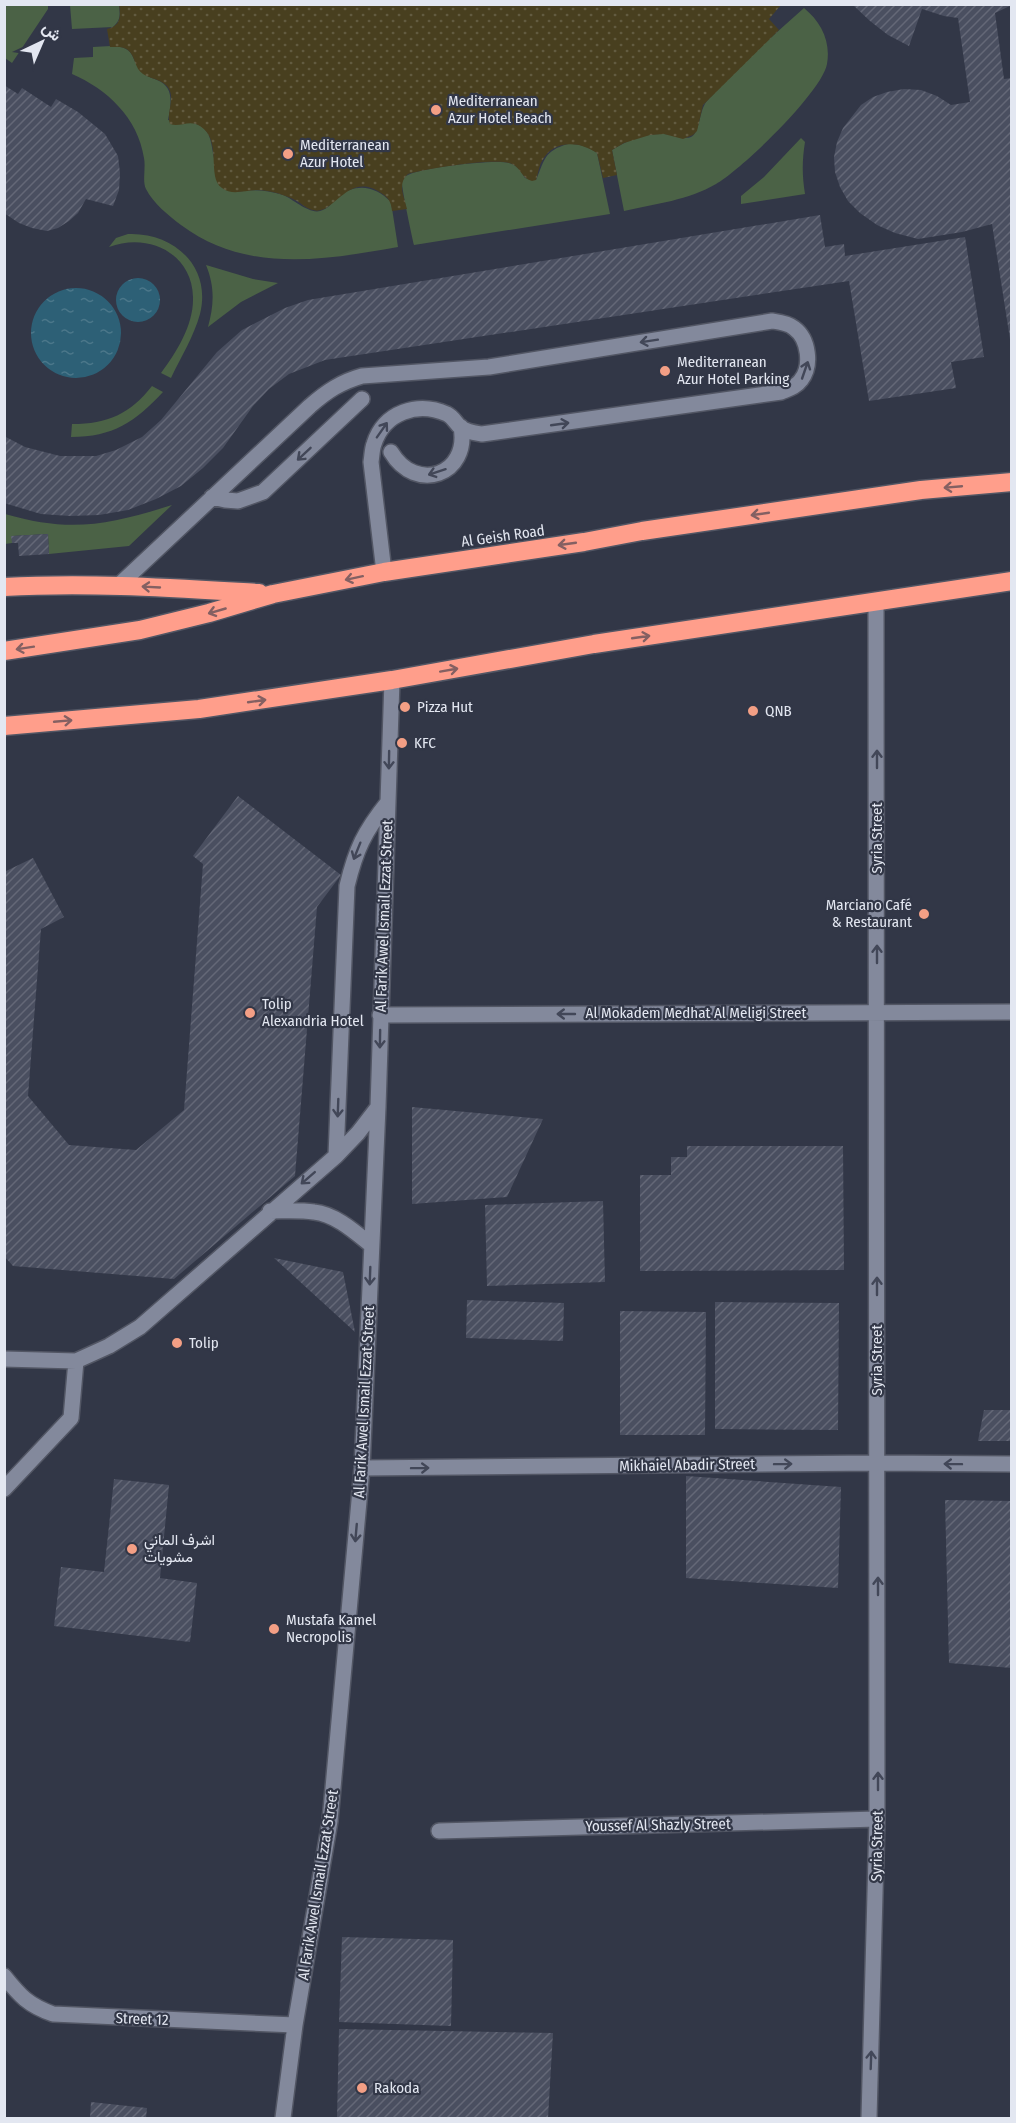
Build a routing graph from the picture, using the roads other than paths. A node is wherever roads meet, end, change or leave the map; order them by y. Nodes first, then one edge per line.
1 (362, 399) dead end
2 (461, 427) junction
3 (391, 452) dead end
4 (1011, 482) edge
5 (212, 497) junction
6 (384, 572) junction
7 (1011, 581) edge
8 (118, 586) junction
9 (4, 587) edge
10 (273, 594) junction
11 (876, 601) junction
12 (4, 651) edge
13 (392, 680) junction
14 (4, 726) edge
15 (388, 802) junction
16 (877, 1012) junction
17 (1011, 1012) edge
18 (380, 1015) junction
19 (378, 1107) junction
20 (336, 1156) junction
21 (270, 1211) junction
22 (371, 1245) junction
23 (4, 1359) edge
24 (76, 1361) junction
25 (878, 1463) junction
26 (1011, 1464) edge
27 (362, 1468) junction
28 (4, 1489) edge
29 (878, 1819) junction
30 (438, 1831) dead end
31 (4, 1976) edge
32 (295, 2025) junction
33 (282, 2118) edge
34 (869, 2118) edge

1 -> 5 street
2 -> 3 street
2 -> 5 street
6 -> 2 street
4 -> 6 highway, Al Geish Road
5 - 8 street
6 -> 10 highway, Al Geish Road
7 - 11 highway
8 - 9 highway
10 -> 8 highway
10 -> 12 highway, Al Geish Road
13 -> 11 highway
16 -> 11 street, Syria Street
14 -> 13 highway
13 -> 15 street, Al Farik Awel Ismail Ezzat Street
15 - 18 street, Al Farik Awel Ismail Ezzat Street
15 -> 20 street
16 - 17 street, Al Mokadem Medhat Al Meligi Street
16 -> 18 street, Al Mokadem Medhat Al Meligi Street
25 -> 16 street, Syria Street
18 -> 19 street, Al Farik Awel Ismail Ezzat Street
19 - 20 street
19 - 22 street, Al Farik Awel Ismail Ezzat Street
20 -> 21 street
21 - 22 street
21 - 24 street
22 -> 27 street, Al Farik Awel Ismail Ezzat Street
23 - 24 street
24 - 28 street
26 -> 25 street, Mikhaiel Abadir Street
27 -> 25 street, Mikhaiel Abadir Street
29 -> 25 street, Syria Street
27 -> 32 street, Al Farik Awel Ismail Ezzat Street
29 - 30 street, Youssef Al Shazly Street
34 -> 29 street, Syria Street
31 - 32 street, Street 12
32 - 33 street, Al Farik Awel Ismail Ezzat Street

